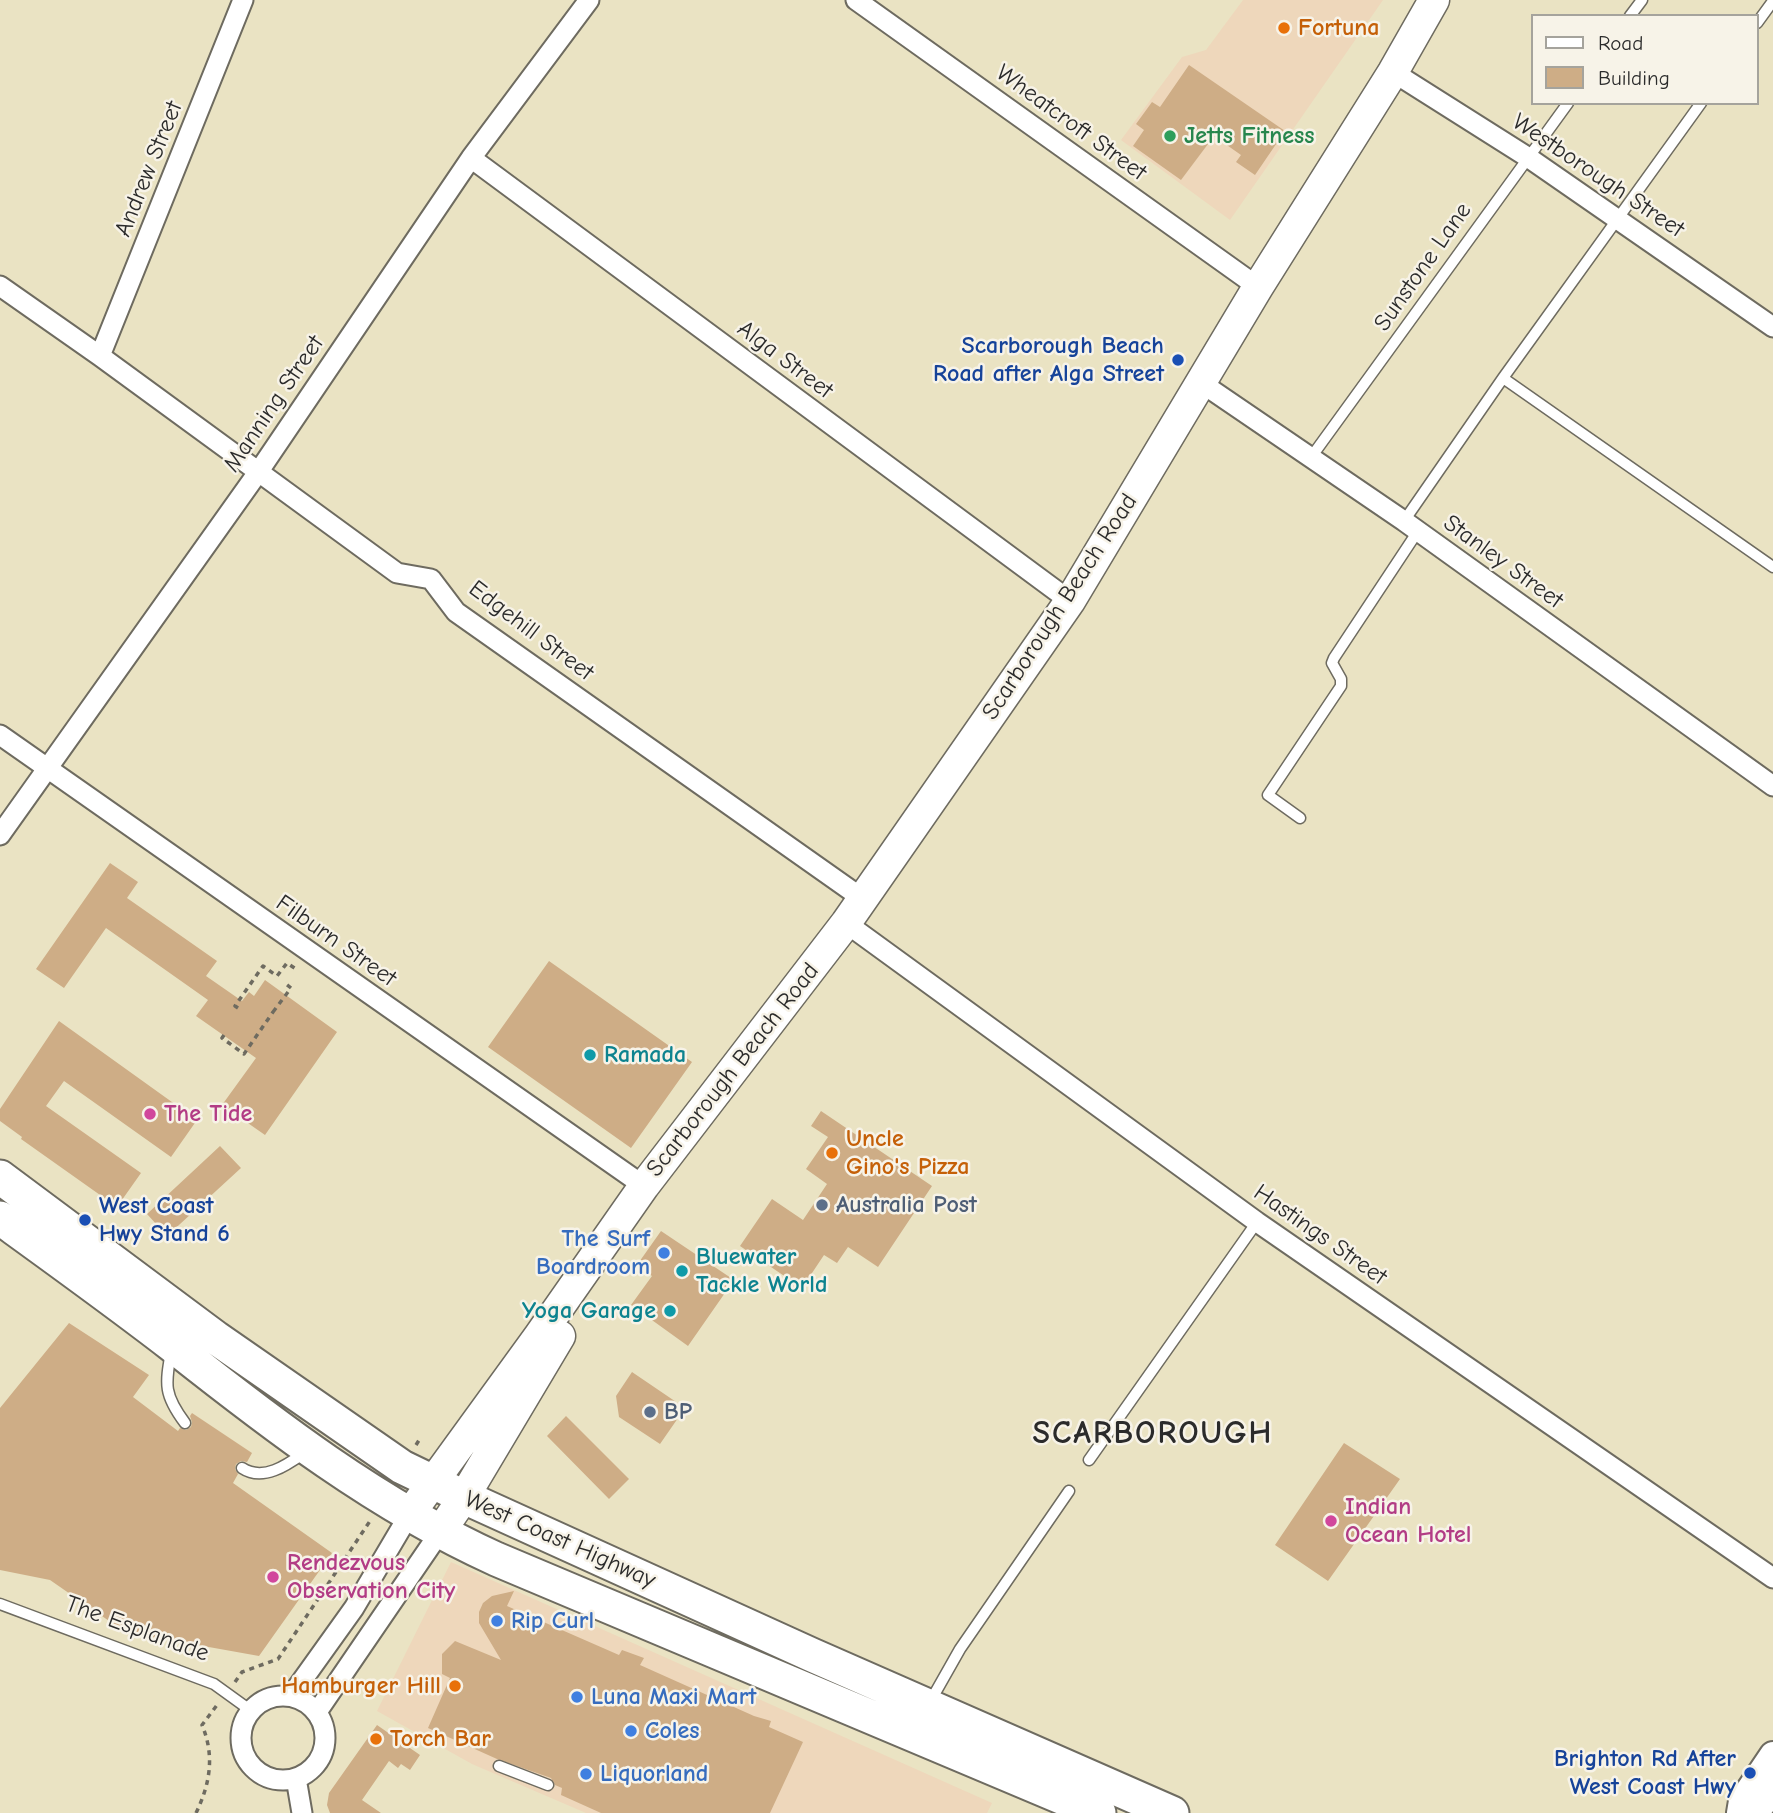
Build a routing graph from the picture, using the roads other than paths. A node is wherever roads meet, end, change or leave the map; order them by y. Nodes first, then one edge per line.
1 (243, 0) edge
2 (589, 0) edge
3 (856, 0) edge
4 (1434, 0) edge
5 (1773, 1) edge
6 (1759, 20) edge
7 (1393, 72) junction
8 (1568, 105) edge
9 (1700, 105) edge
10 (471, 158) junction
11 (1529, 158) junction
12 (1620, 219) junction
13 (0, 286) edge
14 (1258, 287) junction
15 (1771, 320) edge
16 (100, 356) junction
17 (1503, 378) junction
18 (1200, 382) junction
19 (1312, 456) junction
20 (259, 471) junction
21 (1411, 526) junction
22 (1773, 567) edge
23 (1070, 601) junction
24 (0, 735) edge
25 (48, 768) junction
26 (1773, 786) edge
27 (1300, 818) dead end
28 (0, 835) edge
29 (854, 911) junction
30 (0, 1177) edge
31 (644, 1186) junction
32 (0, 1218) edge
33 (1256, 1222) junction
34 (172, 1345) junction
35 (185, 1423) dead end
36 (311, 1449) junction
37 (1089, 1460) dead end
38 (242, 1468) dead end
39 (433, 1482) junction
40 (1069, 1491) dead end
41 (464, 1497) junction
42 (409, 1515) junction
43 (440, 1532) junction
44 (1773, 1578) edge
45 (0, 1604) edge
46 (291, 1696) junction
47 (928, 1706) junction
48 (250, 1710) junction
49 (317, 1712) junction
50 (1773, 1755) edge
51 (499, 1766) dead end
52 (296, 1778) junction
53 (548, 1785) dead end
54 (1773, 1790) edge
55 (302, 1813) edge
56 (1099, 1813) edge
57 (1172, 1813) edge
58 (1740, 1813) edge
59 (1755, 1813) edge

1 - 16 street, Andrew Street
2 - 10 street, Manning Street
3 - 14 street, Wheatcroft Street
4 - 7 main road, Scarborough Beach Road
5 - 6 lane
7 - 11 street, Westborough Street
7 - 14 main road, Scarborough Beach Road
8 - 11 lane, Sunstone Lane
9 - 12 lane
10 - 20 street, Manning Street
10 - 23 street, Alga Street
11 - 12 street, Westborough Street
11 - 19 lane, Sunstone Lane
12 - 15 street, Westborough Street
12 - 17 lane
13 - 16 street, Edgehill Street
14 - 18 main road, Scarborough Beach Road
16 - 20 street, Edgehill Street
17 - 21 lane
17 - 22 lane
18 - 19 street, Stanley Street
18 - 23 main road, Scarborough Beach Road
19 - 21 street, Stanley Street
20 - 25 street, Manning Street
20 - 29 street, Edgehill Street
21 - 26 street, Stanley Street
21 - 27 lane
23 - 29 main road, Scarborough Beach Road
24 - 25 street, Filburn Street
25 - 28 street, Manning Street
25 - 31 street, Filburn Street
29 - 31 main road, Scarborough Beach Road
29 - 33 street, Hastings Street
30 - 39 highway, West Coast Highway
31 - 39 main road, Scarborough Beach Road
31 - 41 main road, Scarborough Beach Road
32 - 34 highway, West Coast Highway
33 - 37 lane
33 - 44 street, Hastings Street
34 - 35 lane
34 - 36 highway, West Coast Highway
36 - 38 lane
36 - 42 highway, West Coast Highway
39 - 41 highway, West Coast Highway
39 - 42 main road, Scarborough Beach Road
40 - 47 lane
41 - 43 main road, Scarborough Beach Road
41 - 47 highway, West Coast Highway
42 - 43 highway, West Coast Highway
42 - 46 street, Scarborough Beach Road
43 - 49 street, Scarborough Beach Road
43 - 56 highway, West Coast Highway
45 - 48 lane, The Esplanade
46 - 48 street
46 - 49 street
47 - 57 highway, West Coast Highway
48 - 52 street
49 - 52 street
50 - 58 street
51 - 53 lane
52 - 55 street
54 - 59 street

